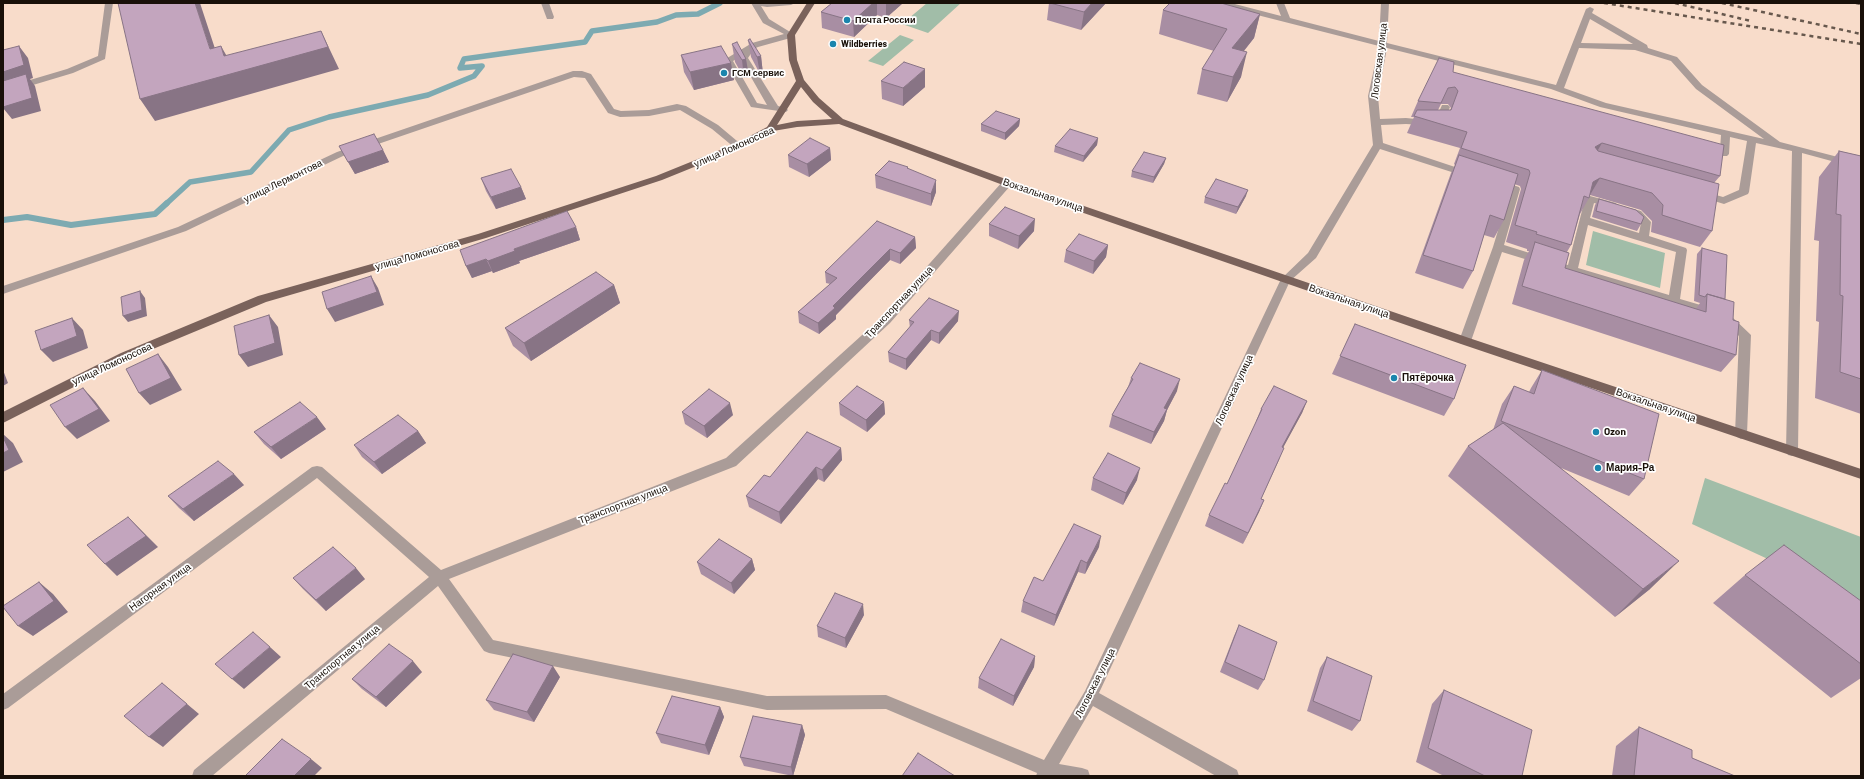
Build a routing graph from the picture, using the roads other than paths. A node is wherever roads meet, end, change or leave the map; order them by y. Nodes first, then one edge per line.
1 (109, 3) edge
2 (545, 3) edge
3 (755, 3) edge
4 (758, 3) edge
5 (791, 3) edge
6 (810, 3) edge
7 (1221, 3) edge
8 (1280, 3) edge
9 (1385, 3) edge
10 (1232, 5) edge
11 (550, 17) dead end
12 (1287, 20) junction
13 (791, 35) junction
14 (755, 44) junction
15 (1383, 44) junction
16 (1575, 45) junction
17 (1654, 52) junction
18 (1446, 61) junction
19 (1480, 70) junction
20 (1454, 73) edge
21 (800, 81) junction
22 (1484, 83) edge
23 (1558, 89) junction
24 (3, 91) edge
25 (1445, 108) edge
26 (779, 109) junction
27 (840, 121) junction
28 (1376, 122) junction
29 (770, 129) junction
30 (1726, 133) junction
31 (1752, 139) junction
32 (1779, 145) junction
33 (738, 146) junction
34 (1378, 146) junction
35 (1701, 147) edge
36 (1796, 149) junction
37 (1861, 166) edge
38 (1007, 183) junction
39 (1695, 192) edge
40 (1584, 220) junction
41 (1643, 238) junction
42 (1498, 247) junction
43 (1572, 270) junction
44 (1286, 279) junction
45 (3, 290) edge
46 (1674, 301) junction
47 (1466, 341) junction
48 (3, 418) edge
49 (1741, 434) junction
50 (1792, 451) junction
51 (1861, 474) edge
52 (439, 577) junction
53 (1090, 696) junction
54 (3, 703) edge
55 (1045, 773) edge
56 (200, 776) edge
57 (1082, 776) edge
58 (1231, 776) edge

1 - 24 street
2 - 11 street
3 - 13 street
4 - 5 street
6 - 13 main road
7 - 10 street
8 - 12 street
9 - 15 street, Логовская улица
10 - 12 street
12 - 15 street
13 - 14 street
13 - 21 main road
14 - 26 street
14 - 26 street
15 - 18 street
15 - 28 street, Логовская улица
16 - 17 street
16 - 17 street
16 - 23 street
17 - 32 street
18 - 19 street
18 - 20 street
19 - 22 street
19 - 23 street
21 - 26 main road
21 - 27 main road
23 - 30 street
25 - 28 street
26 - 29 main road
27 - 29 main road, улица Ломоносова
27 - 38 main road, Вокзальная улица
28 - 34 street, Логовская улица
29 - 33 main road, улица Ломоносова
30 - 31 street
30 - 35 street
31 - 32 street
31 - 39 street
32 - 36 street
33 - 45 street, улица Лермонтова
33 - 48 main road, улица Ломоносова
34 - 42 street
34 - 44 street, Логовская улица
36 - 37 street
36 - 50 street
38 - 44 main road, Вокзальная улица
38 - 52 street, Транспортная улица
40 - 41 street
40 - 41 street
40 - 43 street
41 - 46 street
42 - 43 street
42 - 47 street
43 - 46 street
44 - 47 main road, Вокзальная улица
44 - 53 street, Логовская улица
46 - 49 street
47 - 49 main road, Вокзальная улица
49 - 50 main road, Вокзальная улица
50 - 51 main road, Вокзальная улица
52 - 54 street, Нагорная улица
52 - 55 street
52 - 56 street, Транспортная улица
53 - 55 street, Логовская улица
53 - 58 street
55 - 57 street

